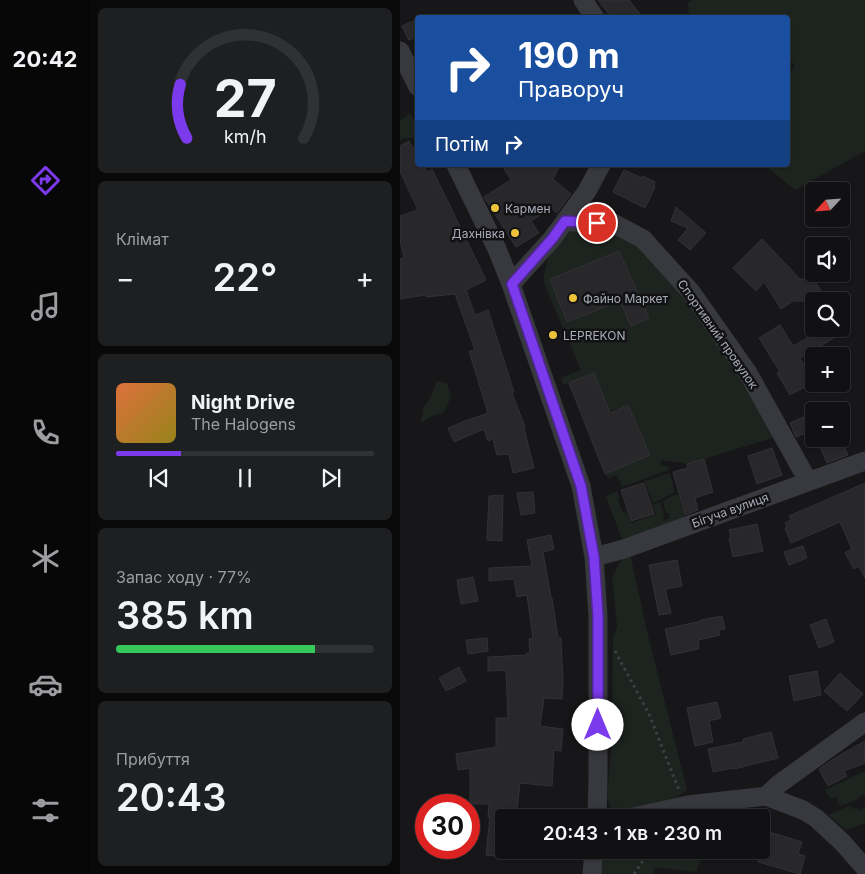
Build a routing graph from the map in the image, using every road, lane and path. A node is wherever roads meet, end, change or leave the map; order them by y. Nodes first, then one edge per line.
1 (583, 0) edge
2 (593, 15) edge
3 (400, 51) edge
4 (415, 81) edge
5 (457, 167) edge
6 (601, 167) edge
7 (565, 221) junction
8 (512, 284) junction
9 (865, 461) edge
10 (808, 481) junction
11 (594, 557) junction
12 (612, 646) dead end
13 (865, 722) edge
14 (766, 796) junction
15 (678, 807) junction
16 (597, 809) edge
17 (669, 809) edge
18 (593, 859) edge
19 (644, 859) edge
20 (865, 868) edge
21 (592, 874) edge
22 (634, 874) edge

1 - 2 street
3 - 4 street
5 - 8 street
6 - 7 street
7 - 8 street
7 - 10 street, Спортивний провулок
8 - 11 street
9 - 10 street, Бігуча вулиця
10 - 11 street, Бігуча вулиця
11 - 16 street
12 - 15 path
13 - 14 street
14 - 15 street
14 - 20 street
15 - 17 street
18 - 21 street
19 - 22 path

